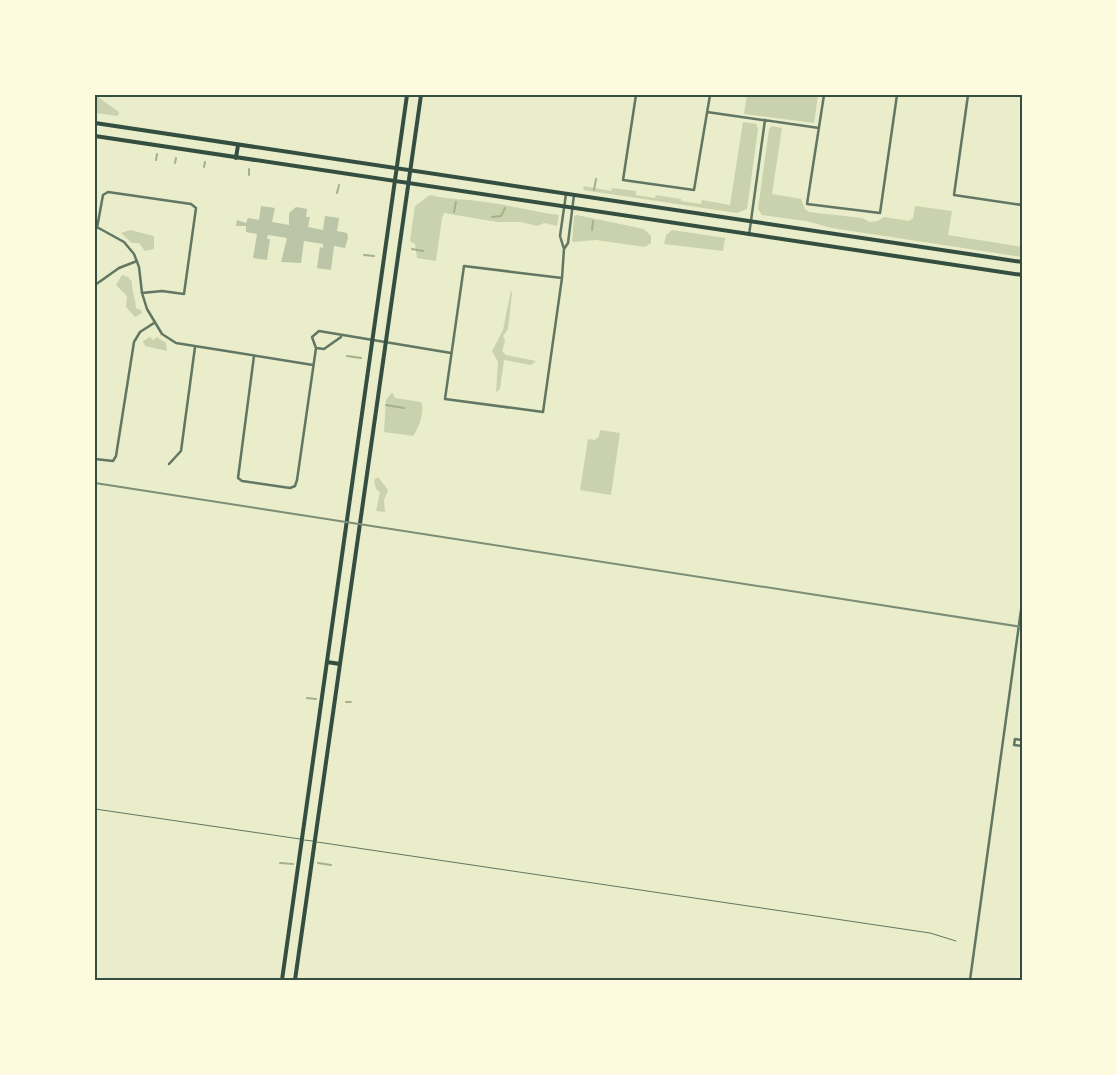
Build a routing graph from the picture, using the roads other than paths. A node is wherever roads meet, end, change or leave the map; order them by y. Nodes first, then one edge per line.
1 (407, 95) edge
2 (421, 95) edge
3 (636, 95) edge
4 (710, 95) edge
5 (824, 95) edge
6 (897, 95) edge
7 (968, 95) edge
8 (707, 112) junction
9 (765, 120) junction
10 (95, 124) edge
11 (819, 128) junction
12 (95, 136) edge
13 (238, 145) junction
14 (236, 158) junction
15 (396, 169) junction
16 (411, 172) junction
17 (394, 182) junction
18 (410, 184) junction
19 (566, 194) junction
20 (574, 195) junction
21 (1022, 205) edge
22 (564, 207) junction
23 (572, 208) junction
24 (751, 222) junction
25 (96, 229) edge
26 (749, 235) junction
27 (564, 249) junction
28 (137, 261) junction
29 (1022, 262) edge
30 (1022, 275) edge
31 (562, 278) junction
32 (95, 285) edge
33 (142, 293) junction
34 (154, 323) junction
35 (341, 337) junction
36 (373, 342) junction
37 (385, 344) junction
38 (195, 347) junction
39 (316, 348) junction
40 (451, 354) junction
41 (254, 356) junction
42 (313, 365) junction
43 (95, 460) edge
44 (169, 464) dead end
45 (1022, 603) edge
46 (327, 662) junction
47 (340, 664) junction
48 (1022, 740) edge
49 (1022, 746) edge
50 (95, 809) edge
51 (302, 840) junction
52 (314, 842) junction
53 (956, 941) dead end
54 (282, 980) edge
55 (295, 980) edge
56 (970, 980) edge

1 - 15 main road
2 - 16 main road
3 - 8 street
4 - 8 street
5 - 11 street
6 - 11 street
7 - 21 street
8 - 9 street
9 - 11 street
9 - 24 street
10 - 13 main road
12 - 14 main road
13 - 14 main road
13 - 15 main road
14 - 17 main road
15 - 16 main road
15 - 17 main road
16 - 18 main road
16 - 19 main road
17 - 18 main road
17 - 36 main road
18 - 22 main road
18 - 37 main road
19 - 20 main road
19 - 22 street
20 - 23 street
20 - 24 main road
22 - 23 main road
22 - 27 street
23 - 26 main road
23 - 27 street
24 - 26 street
24 - 29 main road
25 - 28 street
25 - 33 street
26 - 30 main road
27 - 31 street
28 - 32 street
28 - 33 street
31 - 40 street
31 - 40 street
33 - 34 street
34 - 38 street
34 - 43 street
35 - 36 street
35 - 39 street
35 - 39 street
36 - 37 street
36 - 46 main road
37 - 40 street
37 - 47 main road
38 - 41 street
38 - 44 street
39 - 42 street
41 - 42 street
41 - 42 street
45 - 56 street
46 - 47 main road
46 - 51 main road
47 - 52 main road
48 - 49 street
50 - 51 lane
51 - 52 lane
51 - 54 main road
52 - 53 lane
52 - 55 main road

